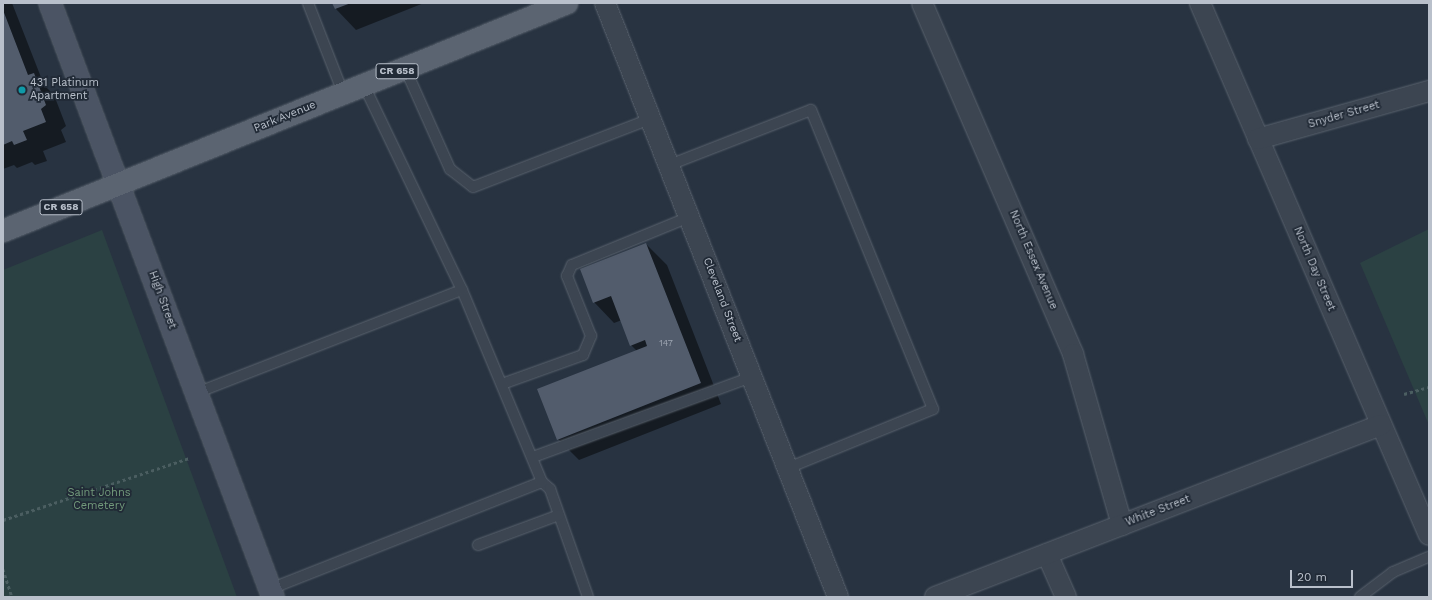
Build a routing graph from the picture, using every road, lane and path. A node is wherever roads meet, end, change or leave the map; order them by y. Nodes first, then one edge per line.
1 (50, 3) edge
2 (308, 3) edge
3 (567, 3) edge
4 (605, 3) edge
5 (922, 3) edge
6 (1200, 3) edge
7 (405, 68) junction
8 (364, 85) junction
9 (1429, 91) edge
10 (343, 93) junction
11 (650, 119) junction
12 (1258, 139) junction
13 (669, 165) junction
14 (119, 184) junction
15 (689, 217) junction
16 (3, 231) edge
17 (462, 290) junction
18 (752, 377) junction
19 (502, 384) junction
20 (1429, 387) edge
21 (196, 393) junction
22 (1404, 394) dead end
23 (1381, 425) junction
24 (533, 457) junction
25 (189, 458) dead end
26 (788, 468) junction
27 (542, 482) junction
28 (559, 515) junction
29 (3, 520) edge
30 (1122, 525) junction
31 (1429, 535) edge
32 (478, 545) dead end
33 (1047, 554) junction
34 (1429, 557) edge
35 (3, 569) edge
36 (271, 593) edge
37 (12, 597) edge
38 (588, 597) edge
39 (838, 597) edge
40 (935, 597) edge
41 (1066, 597) edge
42 (1360, 597) edge

1 - 14 main road, High Street
2 - 10 lane
3 - 7 main road, Park Avenue / CR 658
4 - 11 street, Cleveland Street
5 - 30 street, North Essex Avenue
6 - 12 street, North Day Street
7 - 8 main road, Park Avenue / CR 658
7 - 11 lane
8 - 10 main road, Park Avenue / CR 658
8 - 17 lane
9 - 12 street, Snyder Street
10 - 14 main road, Park Avenue / CR 658
11 - 13 street, Cleveland Street
12 - 23 street, North Day Street
13 - 15 street, Cleveland Street
13 - 26 lane
14 - 16 main road, Park Avenue / CR 658
14 - 21 main road, High Street
15 - 18 street, Cleveland Street
15 - 19 lane
17 - 19 lane
17 - 21 lane
18 - 24 lane
18 - 26 street, Cleveland Street
19 - 24 lane
20 - 22 path
21 - 36 main road, High Street
23 - 30 street, White Street
23 - 31 street, North Day Street
24 - 27 lane
25 - 29 path
26 - 39 street, Cleveland Street
27 - 28 lane
27 - 36 lane
28 - 32 lane
28 - 38 lane
30 - 33 street, White Street
33 - 40 street, White Street
33 - 41 street
34 - 42 lane
35 - 37 path

